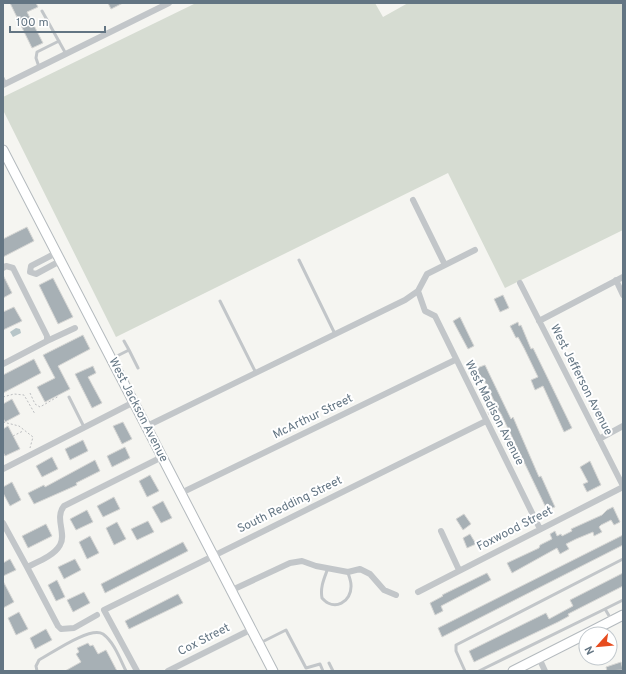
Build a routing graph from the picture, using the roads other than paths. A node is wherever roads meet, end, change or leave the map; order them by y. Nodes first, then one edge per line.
1 (169, 3) edge
2 (42, 11) dead end
3 (59, 41) junction
4 (66, 54) junction
5 (39, 68) junction
6 (4, 82) edge
7 (3, 150) edge
8 (413, 200) dead end
9 (475, 250) dead end
10 (58, 257) junction
11 (299, 260) dead end
12 (445, 265) junction
13 (3, 268) edge
14 (18, 277) junction
15 (623, 277) edge
16 (616, 280) junction
17 (520, 283) dead end
18 (418, 291) junction
19 (623, 295) edge
20 (220, 301) dead end
21 (539, 321) junction
22 (75, 328) dead end
23 (336, 334) junction
24 (47, 341) junction
25 (124, 341) dead end
26 (128, 350) junction
27 (111, 359) junction
28 (455, 360) junction
29 (3, 364) edge
30 (138, 368) dead end
31 (256, 373) junction
32 (69, 397) dead end
33 (134, 402) junction
34 (486, 421) junction
35 (147, 426) junction
36 (623, 426) edge
37 (84, 428) junction
38 (599, 439) junction
39 (162, 457) junction
40 (3, 469) edge
41 (623, 487) edge
42 (181, 493) junction
43 (3, 523) edge
44 (540, 529) junction
45 (441, 531) dead end
46 (212, 556) junction
47 (623, 559) edge
48 (27, 567) junction
49 (328, 568) junction
50 (459, 570) junction
51 (348, 572) junction
52 (230, 591) junction
53 (418, 592) dead end
54 (396, 595) dead end
55 (623, 600) edge
56 (605, 609) junction
57 (97, 615) dead end
58 (623, 615) edge
59 (612, 621) junction
60 (602, 626) edge
61 (250, 630) junction
62 (578, 638) edge
63 (258, 644) junction
64 (539, 658) junction
65 (329, 663) dead end
66 (306, 668) junction
67 (37, 671) edge
68 (126, 671) edge
69 (137, 671) edge
70 (168, 671) edge
71 (272, 671) edge
72 (301, 671) edge
73 (323, 671) edge
74 (333, 671) edge
75 (465, 671) edge
76 (479, 671) edge
77 (513, 671) edge
78 (546, 671) edge

1 - 4 street
2 - 3 lane
3 - 4 lane
3 - 5 lane
4 - 5 street
5 - 6 street
7 - 10 street, West Jackson Avenue
8 - 12 street
9 - 12 street
10 - 14 street
10 - 27 street, West Jackson Avenue
11 - 23 lane
12 - 18 street
13 - 14 street
14 - 24 street
15 - 16 street
16 - 19 street
16 - 21 street
17 - 21 street, West Jefferson Avenue
18 - 23 street
18 - 28 street, West Madison Avenue
20 - 31 lane
21 - 38 street, West Jefferson Avenue
22 - 24 street
23 - 31 street
24 - 29 street
25 - 26 lane
26 - 27 lane
26 - 30 lane
27 - 33 street, West Jackson Avenue
28 - 34 street, West Madison Avenue
28 - 42 street, McArthur Street
31 - 35 street
32 - 37 lane
33 - 35 street, West Jackson Avenue
33 - 37 street
34 - 44 street, West Madison Avenue
34 - 46 street, South Redding Street
35 - 39 street, West Jackson Avenue
36 - 38 street
37 - 40 street
38 - 41 street, West Jefferson Avenue
39 - 42 street, West Jackson Avenue
39 - 48 street
41 - 44 street, Foxwood Street
42 - 46 street, West Jackson Avenue
43 - 48 street
44 - 50 street, Foxwood Street
45 - 50 street
46 - 52 street, West Jackson Avenue
46 - 69 street, South Redding Street
47 - 75 lane
48 - 57 street
49 - 51 street
49 - 51 lane
49 - 52 street
50 - 53 street, Foxwood Street
51 - 54 street
52 - 61 street, West Jackson Avenue
55 - 56 lane
56 - 59 lane
56 - 76 lane
58 - 59 street
59 - 60 street
61 - 63 street, West Jackson Avenue
61 - 70 street, Cox Street
62 - 64 street
63 - 66 lane
63 - 71 street, West Jackson Avenue
64 - 77 street
64 - 78 street
65 - 74 lane
66 - 72 lane
66 - 73 lane
67 - 68 lane

